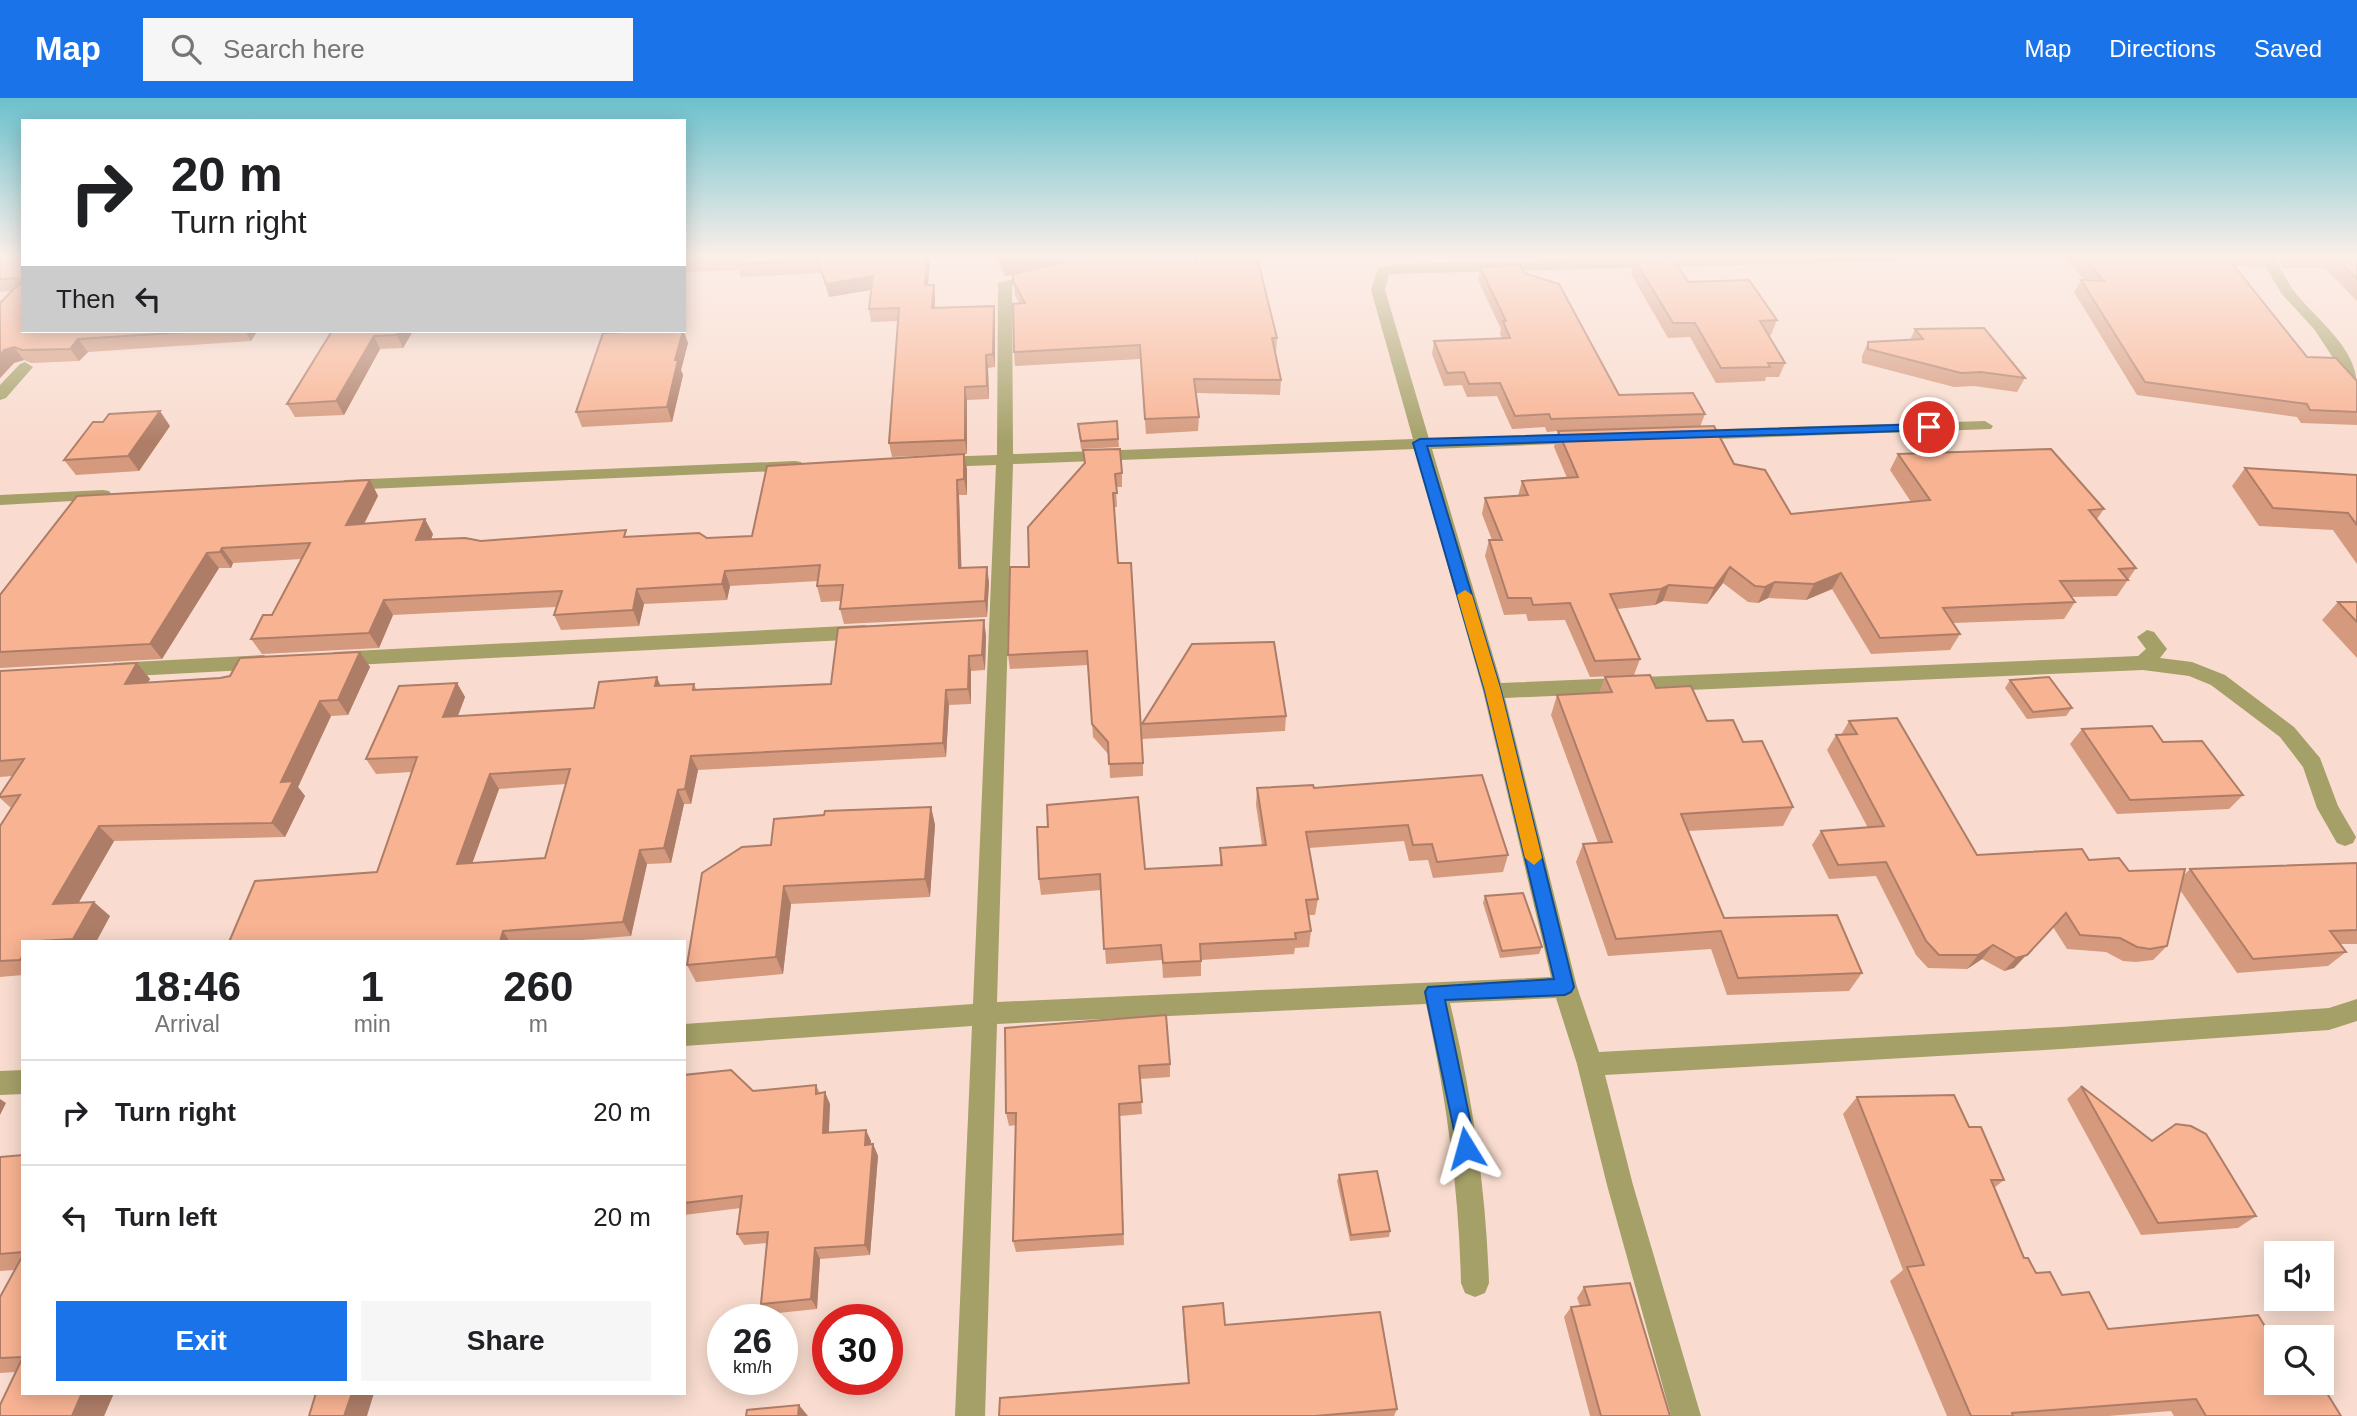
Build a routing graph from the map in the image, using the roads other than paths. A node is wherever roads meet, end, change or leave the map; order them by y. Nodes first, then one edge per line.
1 (1005, 319) edge
2 (1386, 319) edge
3 (2313, 319) edge
4 (25, 367) edge
5 (2357, 382) edge
6 (0, 395) edge
7 (1985, 426) dead end
8 (1678, 435) edge
9 (1594, 438) edge
10 (1420, 443) junction
11 (1005, 460) junction
12 (922, 462) edge
13 (811, 466) edge
14 (327, 486) edge
15 (122, 494) edge
16 (0, 500) edge
17 (889, 631) edge
18 (2147, 636) dead end
19 (313, 660) edge
20 (286, 661) edge
21 (2143, 663) junction
22 (95, 671) edge
23 (1493, 691) junction
24 (2345, 837) dead end
25 (1565, 987) junction
26 (1435, 992) junction
27 (2357, 1010) edge
28 (983, 1014) junction
29 (686, 1035) edge
30 (1590, 1064) junction
31 (21, 1082) edge
32 (0, 1083) edge
33 (1475, 1283) dead end
34 (970, 1416) edge
35 (1686, 1416) edge

1 - 11 street
2 - 10 street
3 - 5 street
4 - 6 street
7 - 8 street
9 - 10 street
10 - 11 street
10 - 23 street
11 - 12 street
11 - 28 street
13 - 14 street
15 - 16 street
17 - 19 street
18 - 21 street
20 - 22 street
21 - 23 street
21 - 24 street
23 - 25 street
25 - 26 street
25 - 30 street
26 - 28 street
26 - 33 street
27 - 30 street
28 - 29 street
28 - 34 street
30 - 35 street
31 - 32 street

